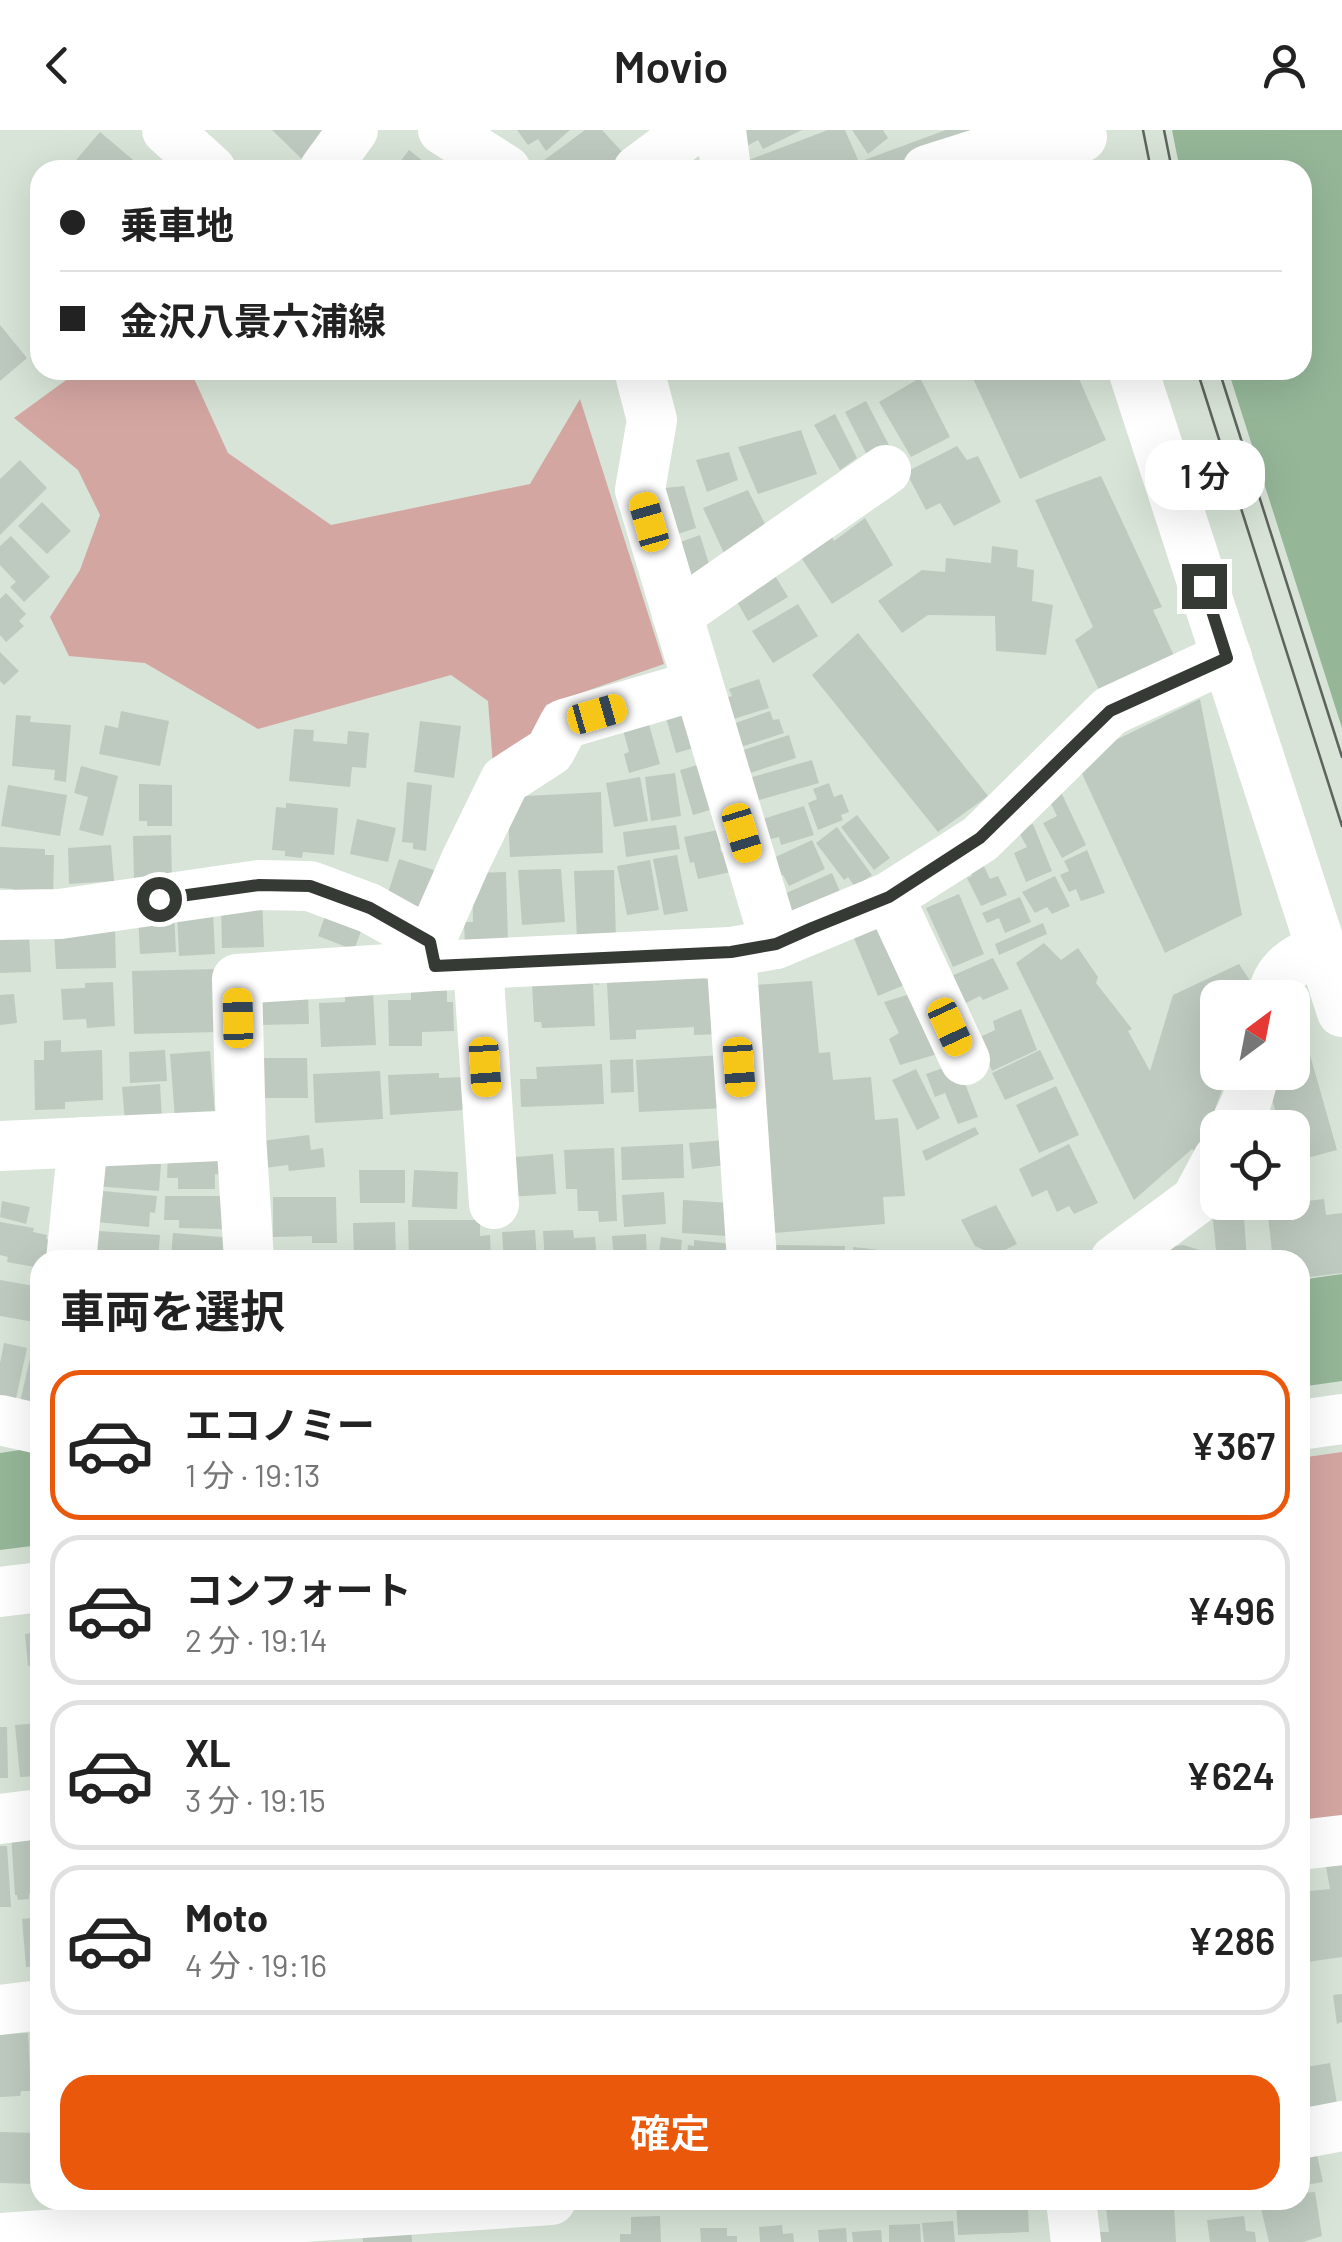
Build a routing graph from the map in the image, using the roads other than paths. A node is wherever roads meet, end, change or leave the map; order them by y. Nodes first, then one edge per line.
1 (167, 130) edge
2 (353, 130) edge
3 (444, 130) edge
4 (692, 130) edge
5 (721, 130) edge
6 (1018, 136) edge
7 (1083, 146) edge
8 (200, 160) edge
9 (331, 160) edge
10 (490, 160) edge
11 (652, 160) edge
12 (725, 160) edge
13 (954, 160) edge
14 (642, 380) edge
15 (1137, 380) edge
16 (886, 470) dead end
17 (677, 615) junction
18 (1227, 658) junction
19 (698, 685) junction
20 (889, 897) junction
21 (0, 914) edge
22 (754, 948) junction
23 (1322, 948) junction
24 (448, 957) junction
25 (1277, 980) edge
26 (1342, 1012) edge
27 (964, 1060) dead end
28 (241, 1135) junction
29 (83, 1142) junction
30 (0, 1146) edge
31 (1200, 1193) edge
32 (494, 1204) dead end
33 (72, 1250) edge
34 (247, 1250) edge
35 (752, 1250) edge
36 (1129, 1250) edge
37 (1342, 1419) edge
38 (0, 1420) edge
39 (1310, 1423) edge
40 (30, 1426) edge
41 (30, 1588) edge
42 (0, 1592) edge
43 (30, 1815) edge
44 (0, 1819) edge
45 (1342, 1840) edge
46 (1310, 1844) edge
47 (30, 2006) edge
48 (0, 2010) edge
49 (1342, 2126) edge
50 (1310, 2132) edge
51 (430, 2210) edge
52 (1072, 2210) edge
53 (321, 2219) edge
54 (0, 2238) edge
55 (1076, 2242) edge

1 - 8 street
2 - 9 street
3 - 10 street
4 - 11 street
5 - 12 street
6 - 7 street
6 - 13 street
14 - 17 street
15 - 18 street
16 - 17 street
17 - 19 street
18 - 20 street
18 - 23 street
19 - 22 street
19 - 24 street
20 - 22 street
20 - 27 street
21 - 24 street
22 - 24 street
22 - 35 street
23 - 25 street
23 - 26 street
24 - 28 street
24 - 32 street
28 - 29 street
28 - 34 street
29 - 30 street
29 - 33 street
31 - 36 street
37 - 39 street
38 - 40 street
41 - 42 street
43 - 44 street
45 - 46 street
47 - 48 street
49 - 50 street
51 - 53 street
52 - 55 street
53 - 54 street

